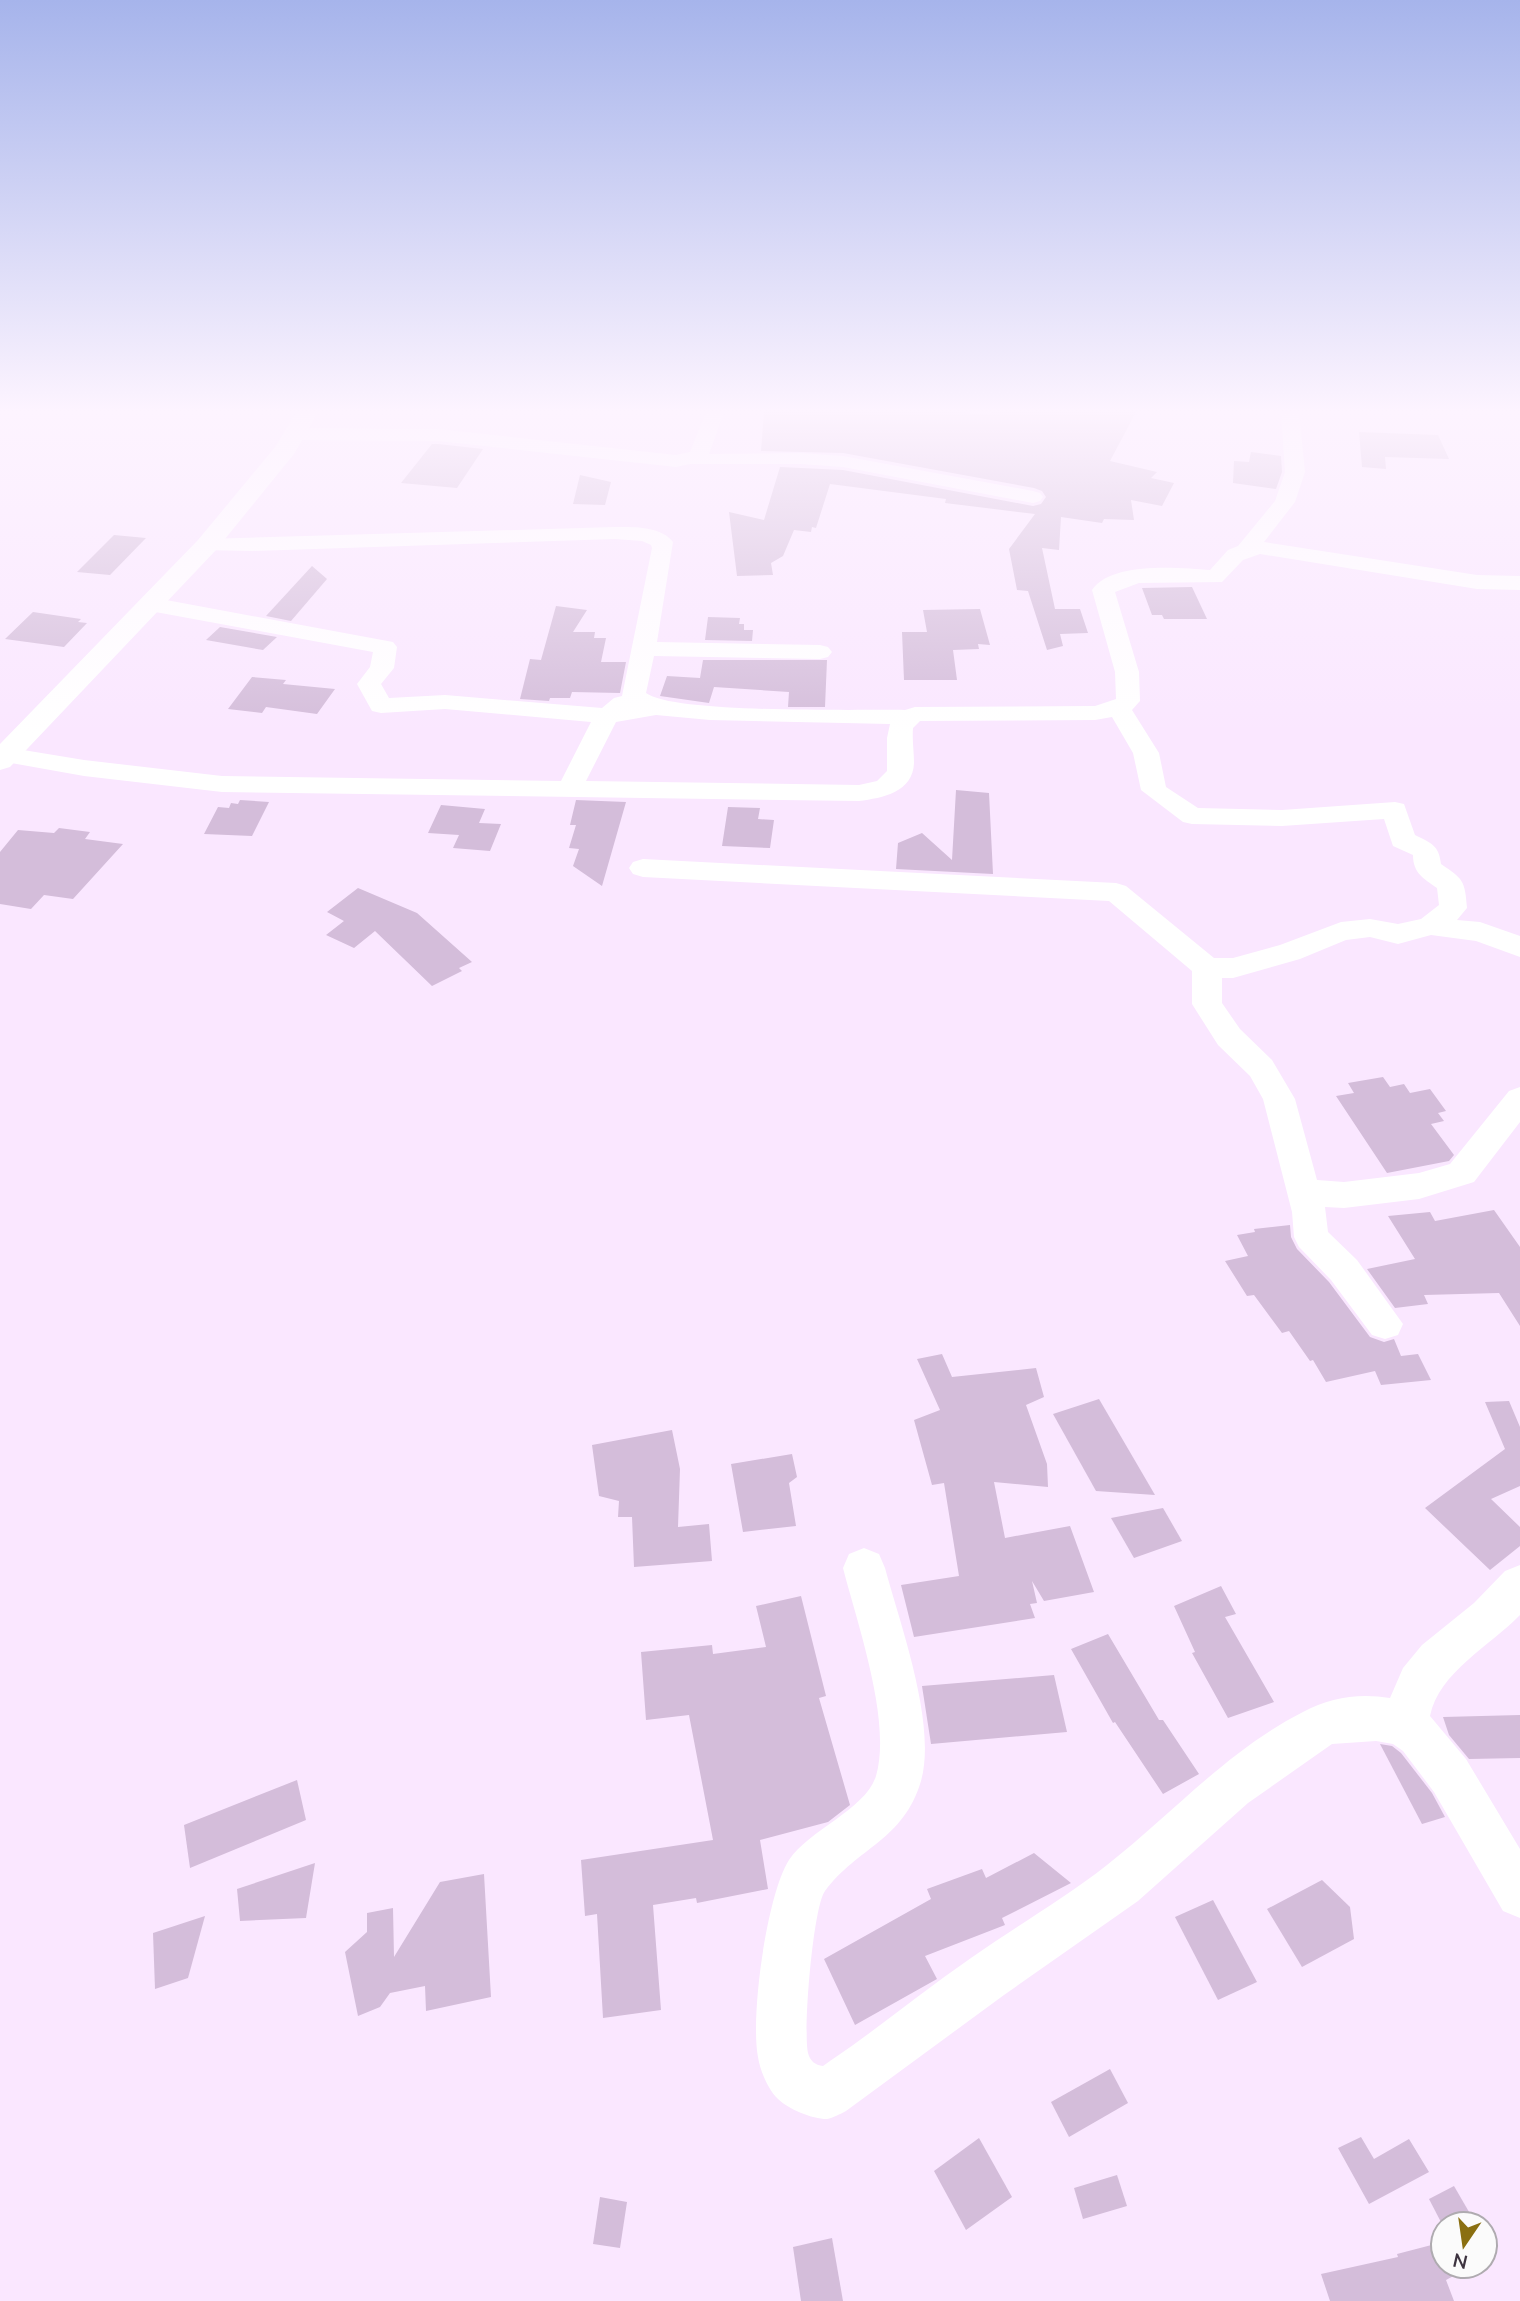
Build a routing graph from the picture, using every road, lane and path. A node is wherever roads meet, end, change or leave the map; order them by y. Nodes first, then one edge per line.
1 (229, 519) edge
2 (1271, 519) edge
3 (207, 545) junction
4 (1247, 549) junction
5 (1520, 583) edge
6 (150, 604) junction
7 (646, 649) junction
8 (820, 652) dead end
9 (633, 695) junction
10 (659, 707) junction
11 (1119, 708) junction
12 (607, 716) junction
13 (908, 717) junction
14 (2, 758) edge
15 (569, 790) junction
16 (643, 869) dead end
17 (1431, 926) junction
18 (1520, 947) edge
19 (1207, 968) junction
20 (1520, 1099) edge
21 (1304, 1192) junction
22 (1385, 1324) dead end
23 (863, 1568) dead end
24 (1520, 1585) edge
25 (1406, 1725) junction
26 (1520, 1895) edge

1 - 3 street
2 - 4 street
3 - 6 street
3 - 7 street
4 - 5 street
4 - 11 street
6 - 12 street
6 - 14 street
7 - 8 street
7 - 9 street
9 - 10 street
9 - 12 street
10 - 12 street
10 - 13 street
11 - 13 street
11 - 17 street
12 - 15 street
13 - 15 street
14 - 15 street
16 - 19 street
17 - 18 street
17 - 19 street
19 - 21 street
20 - 21 street
21 - 22 street
23 - 25 street
24 - 25 street
25 - 26 street

